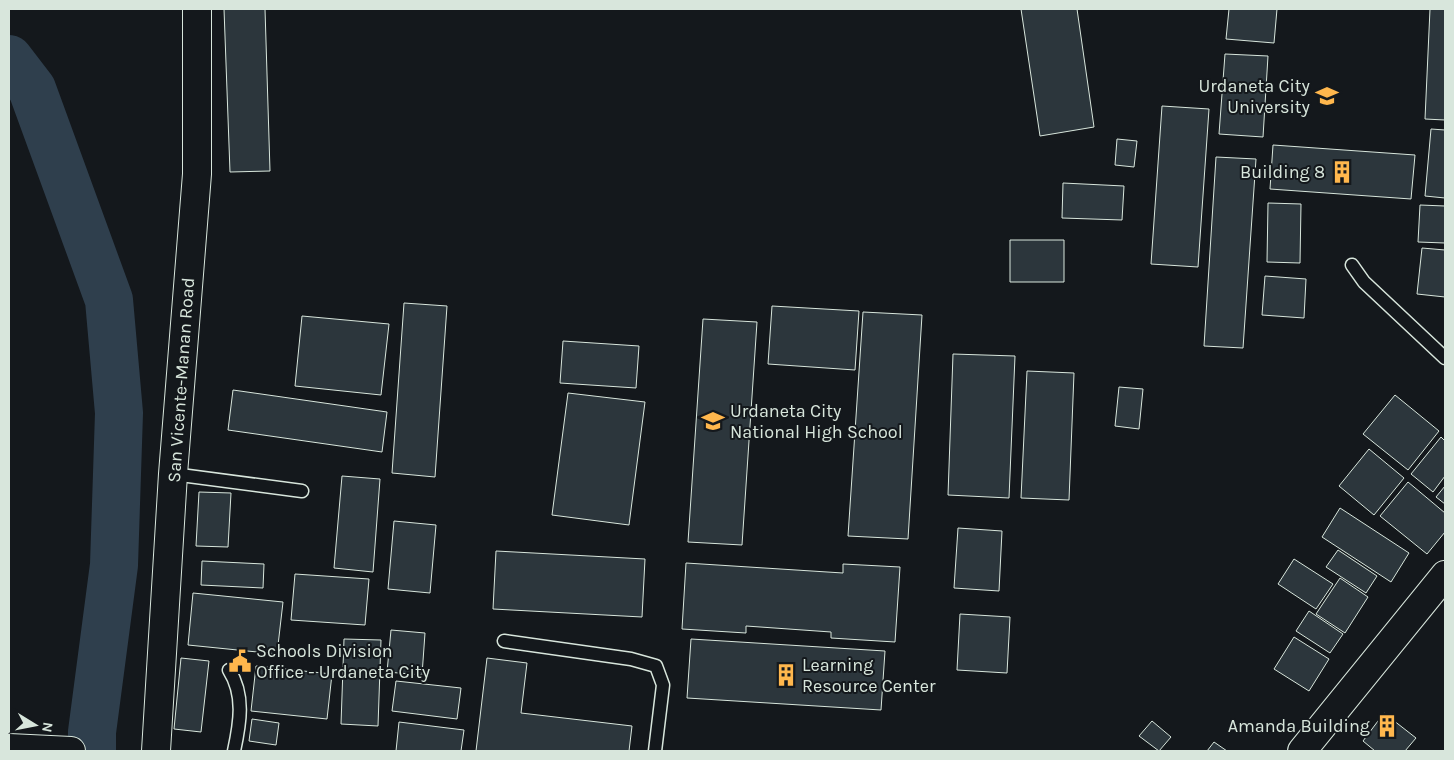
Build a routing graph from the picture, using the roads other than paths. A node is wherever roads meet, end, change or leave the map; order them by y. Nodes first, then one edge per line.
1 (197, 9) edge
2 (1352, 265) dead end
3 (1445, 358) edge
4 (173, 474) junction
5 (302, 491) dead end
6 (1445, 575) edge
7 (504, 641) dead end
8 (229, 670) dead end
9 (9, 748) edge
10 (71, 751) edge
11 (156, 751) edge
12 (234, 751) edge
13 (655, 751) edge
14 (1302, 751) edge

1 - 4 street, San Vicente-Manan Road
2 - 3 lane
4 - 5 lane
4 - 11 street, San Vicente-Manan Road
6 - 14 street
7 - 13 lane
8 - 12 lane
9 - 10 street

